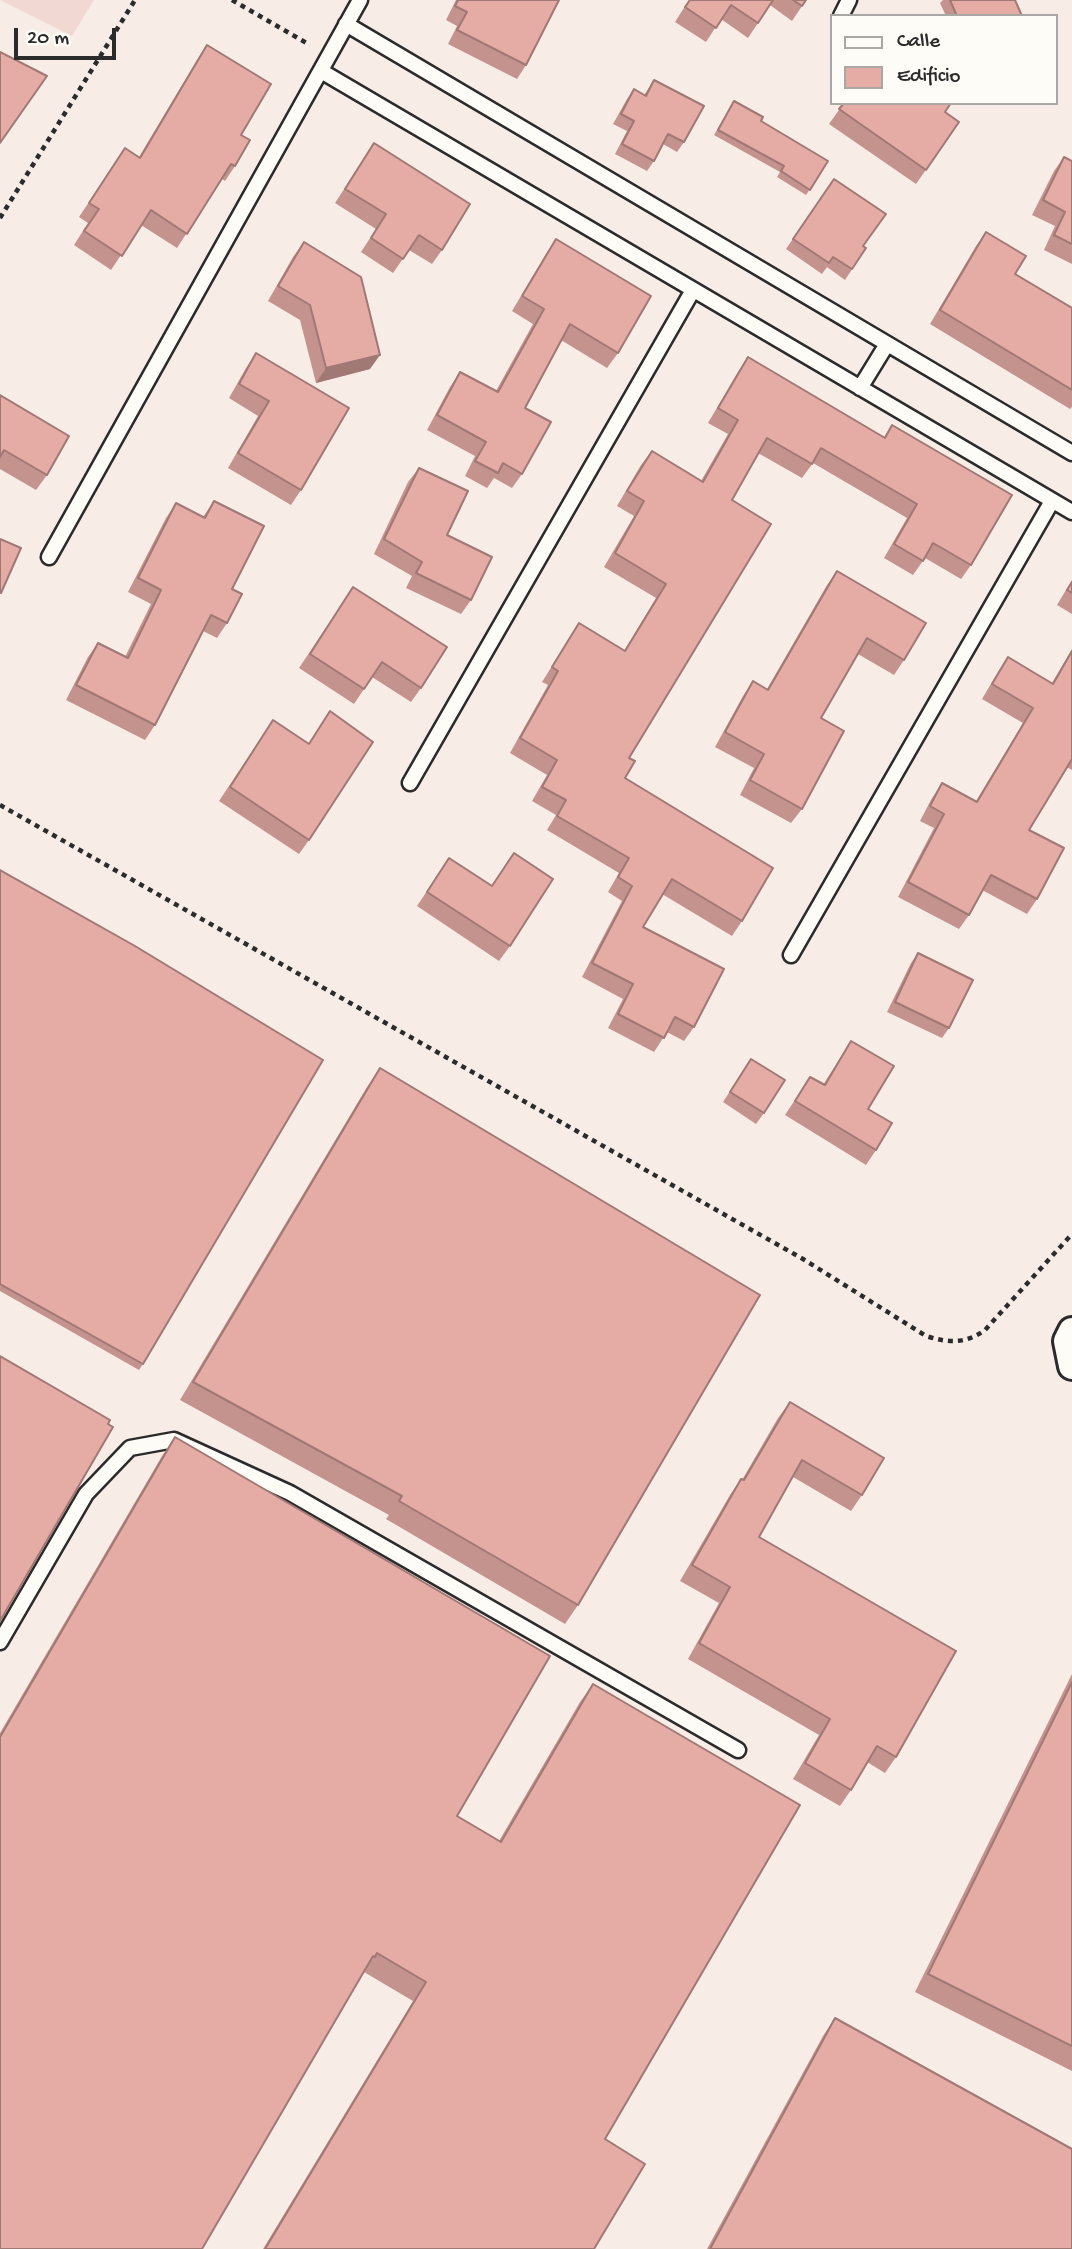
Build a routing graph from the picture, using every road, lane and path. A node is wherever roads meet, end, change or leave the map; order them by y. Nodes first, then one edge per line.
1 (135, 0) edge
2 (232, 0) edge
3 (360, 0) edge
4 (346, 24) junction
5 (329, 57) junction
6 (321, 71) junction
7 (0, 218) edge
8 (693, 290) junction
9 (887, 344) junction
10 (860, 388) junction
11 (1072, 453) edge
12 (1052, 500) junction
13 (1072, 512) edge
14 (49, 556) dead end
15 (410, 783) dead end
16 (0, 806) edge
17 (791, 956) dead end
18 (1072, 1234) edge
19 (1072, 1331) edge
20 (1072, 1366) edge
21 (0, 1642) edge
22 (738, 1750) dead end

1 - 7 path
2 - 5 path
3 - 4 lane
4 - 5 lane
4 - 9 lane
5 - 6 lane
6 - 8 lane
6 - 14 lane
8 - 10 lane
8 - 15 lane
9 - 10 lane
9 - 11 lane
10 - 12 lane
12 - 13 lane
12 - 17 lane
16 - 18 path
19 - 20 street
21 - 22 lane

